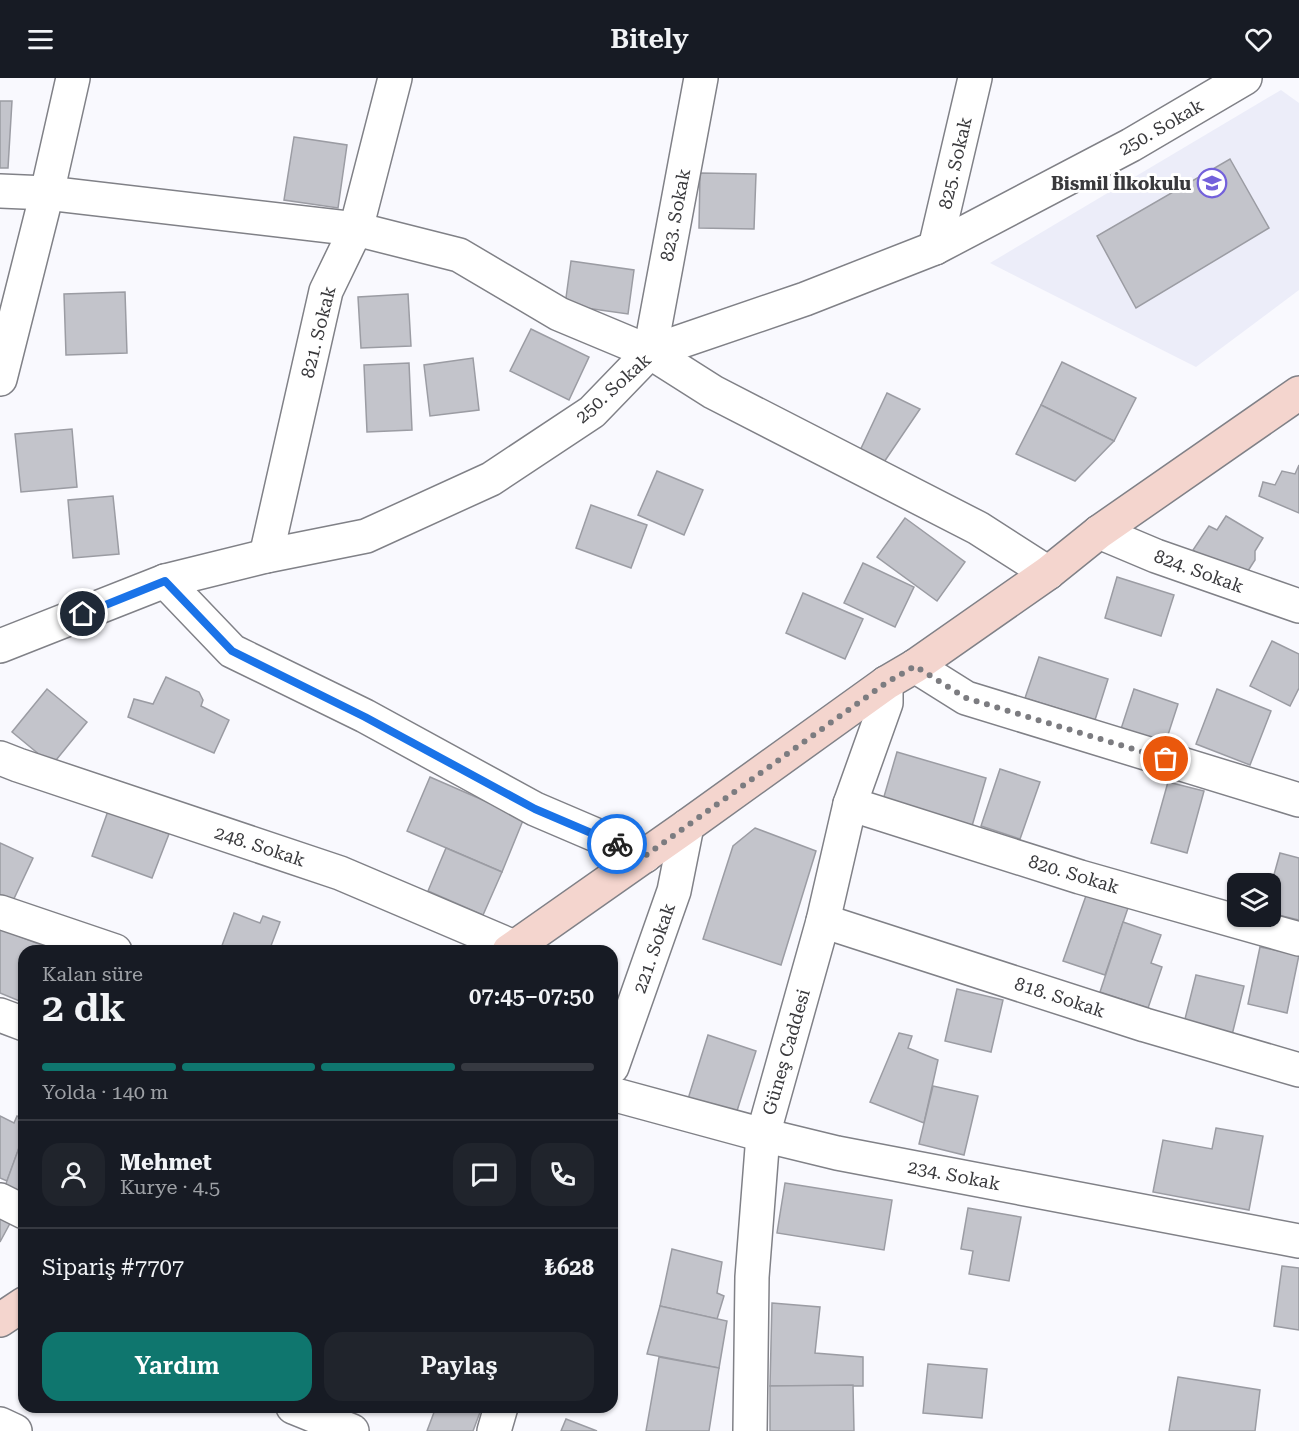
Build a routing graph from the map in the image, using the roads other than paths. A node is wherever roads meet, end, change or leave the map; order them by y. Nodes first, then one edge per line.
1 (73, 78) edge
2 (395, 78) edge
3 (701, 78) edge
4 (975, 78) edge
5 (1245, 78) edge
6 (0, 191) edge
7 (47, 193) junction
8 (356, 229) junction
9 (935, 248) junction
10 (650, 352) junction
11 (0, 379) edge
12 (1299, 393) edge
13 (1099, 532) junction
14 (266, 556) junction
15 (1048, 573) junction
16 (165, 581) junction
17 (1299, 606) edge
18 (0, 646) edge
19 (915, 666) junction
20 (886, 683) junction
21 (0, 758) edge
22 (1299, 800) edge
23 (850, 804) junction
24 (687, 826) junction
25 (645, 856) junction
26 (0, 912) edge
27 (823, 921) junction
28 (1299, 939) edge
29 (97, 945) edge
30 (503, 945) edge
31 (518, 945) edge
32 (0, 1015) edge
33 (18, 1022) edge
34 (618, 1050) edge
35 (1299, 1070) edge
36 (618, 1096) edge
37 (763, 1135) junction
38 (0, 1200) edge
39 (18, 1209) edge
40 (1299, 1241) edge
41 (18, 1309) edge
42 (0, 1320) edge
43 (308, 1413) edge
44 (499, 1413) edge
45 (0, 1424) edge
46 (15, 1431) edge
47 (352, 1431) edge
48 (494, 1431) edge
49 (750, 1431) edge

1 - 7 street
2 - 8 street, 821. Sokak
3 - 10 street, 823. Sokak
4 - 9 street, 825. Sokak
5 - 9 street, 250. Sokak
6 - 7 street
7 - 8 street
7 - 11 street
8 - 10 street
8 - 14 street, 821. Sokak
9 - 10 street, 250. Sokak
10 - 14 street, 250. Sokak
10 - 15 street
12 - 13 main road
13 - 15 main road
13 - 17 street, 824. Sokak
14 - 16 street, 250. Sokak
15 - 19 main road
16 - 18 street, 250. Sokak
16 - 25 street
19 - 20 main road
19 - 22 street
20 - 23 street, Güneş Caddesi
20 - 24 main road
21 - 30 street, 248. Sokak
23 - 27 street, Güneş Caddesi
23 - 28 street, 820. Sokak
24 - 25 main road
24 - 34 street, 221. Sokak
25 - 31 main road
26 - 29 street
27 - 35 street, 818. Sokak
27 - 37 street, Güneş Caddesi
32 - 33 street
36 - 37 street, 234. Sokak
37 - 40 street, 234. Sokak
37 - 49 street, Güneş Caddesi
38 - 39 street
41 - 42 main road
43 - 47 street
44 - 48 street
45 - 46 street

